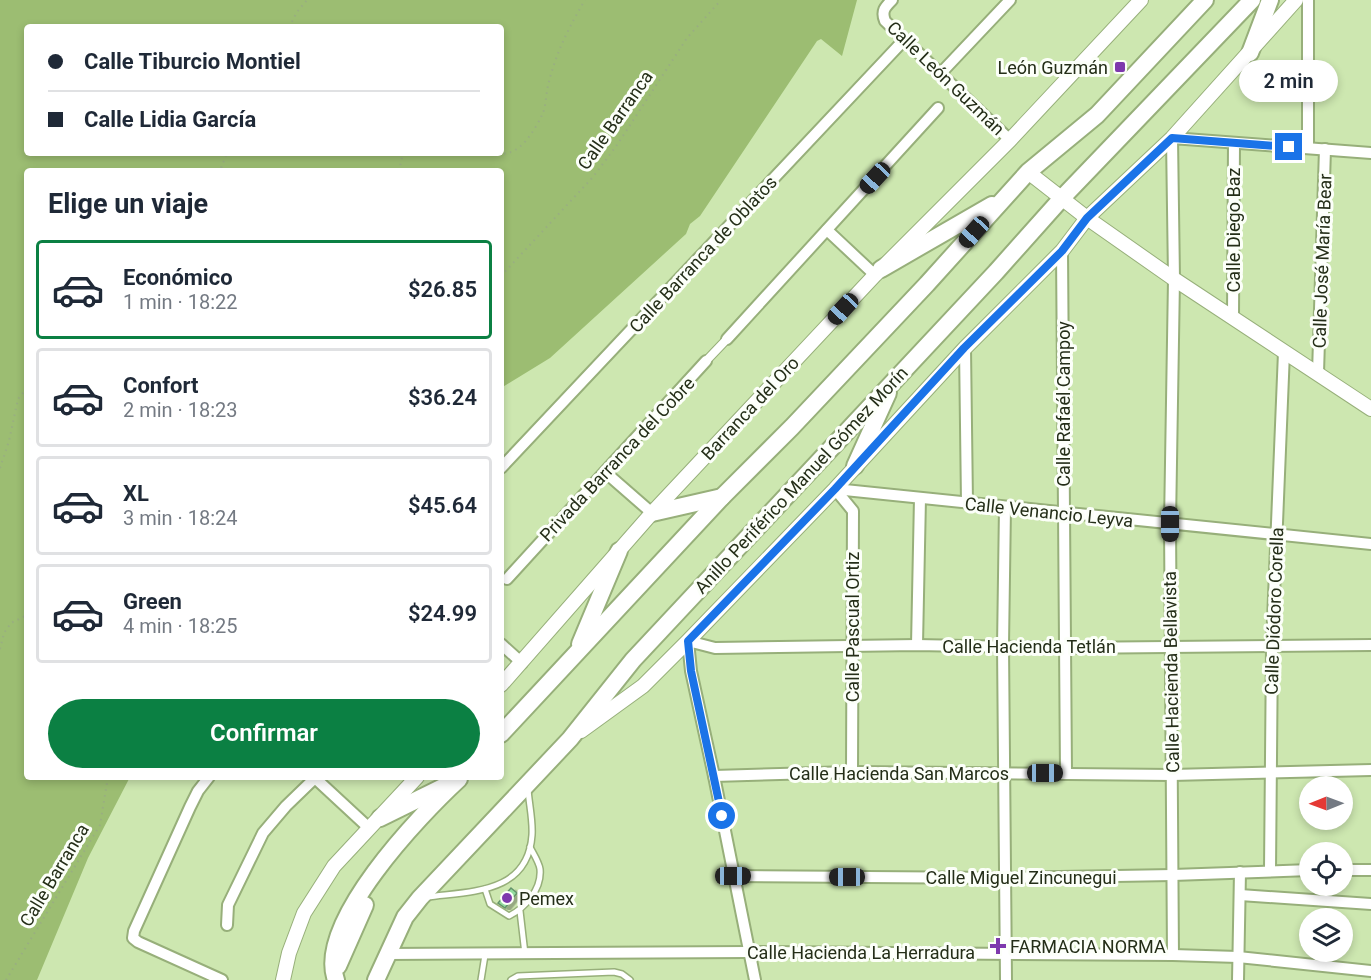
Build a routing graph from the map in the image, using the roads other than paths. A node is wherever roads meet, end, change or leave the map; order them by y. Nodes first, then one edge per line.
1 (892, 0) edge
2 (1010, 0) edge
3 (1141, 0) edge
4 (1205, 0) edge
5 (1251, 0) edge
6 (1270, 0) edge
7 (1296, 0) edge
8 (1308, 0) edge
9 (904, 40) junction
10 (1250, 53) junction
11 (940, 74) junction
12 (938, 108) dead end
13 (1172, 138) junction
14 (1010, 140) junction
15 (1234, 142) junction
16 (1308, 148) junction
17 (1325, 149) junction
18 (1371, 153) edge
19 (1028, 172) junction
20 (1006, 197) junction
21 (1062, 198) junction
22 (1087, 218) junction
23 (827, 230) junction
24 (1062, 251) junction
25 (878, 272) junction
26 (1174, 279) junction
27 (1233, 318) junction
28 (727, 339) joint
29 (964, 348) junction
30 (1284, 352) junction
31 (706, 361) joint
32 (1318, 373) junction
33 (894, 380) junction
34 (1356, 400) junction
35 (1371, 400) edge
36 (1371, 409) edge
37 (504, 465) edge
38 (855, 466) junction
39 (605, 472) junction
40 (835, 489) junction
41 (722, 497) junction
42 (920, 498) junction
43 (967, 503) junction
44 (1005, 507) junction
45 (652, 513) junction
46 (1064, 513) junction
47 (1170, 524) junction
48 (1277, 535) junction
49 (1371, 544) edge
50 (619, 550) junction
51 (507, 579) dead end
52 (688, 641) junction
53 (917, 645) junction
54 (1272, 645) junction
55 (1371, 645) edge
56 (1003, 646) junction
57 (1171, 646) junction
58 (504, 647) edge
59 (852, 647) junction
60 (1065, 648) junction
61 (575, 655) junction
62 (522, 663) junction
63 (504, 682) edge
64 (504, 731) edge
65 (570, 739) junction
66 (1371, 770) edge
67 (852, 772) junction
68 (1269, 772) junction
69 (1005, 773) junction
70 (1066, 773) junction
71 (1172, 775) junction
72 (714, 776) junction
73 (207, 780) edge
74 (314, 780) edge
75 (319, 780) edge
76 (414, 780) edge
77 (456, 780) edge
78 (458, 780) edge
79 (528, 784) junction
80 (374, 823) junction
81 (530, 847) junction
82 (1269, 870) junction
83 (1299, 870) edge
84 (1353, 870) edge
85 (1371, 870) edge
86 (1240, 872) junction
87 (1173, 875) junction
88 (733, 876) junction
89 (1005, 878) junction
90 (485, 889) junction
91 (1240, 895) junction
92 (420, 898) junction
93 (1371, 904) edge
94 (520, 911) junction
95 (227, 925) dead end
96 (749, 952) junction
97 (1006, 953) junction
98 (387, 954) junction
99 (485, 955) junction
100 (525, 955) junction
101 (1173, 955) junction
102 (1238, 957) junction
103 (1371, 971) edge
104 (334, 978) edge
105 (378, 979) edge
106 (222, 980) edge
107 (283, 980) edge
108 (481, 980) edge
109 (511, 980) edge
110 (630, 980) edge
111 (755, 980) edge
112 (1006, 980) edge
113 (1238, 980) edge

1 - 9 street, Calle León Guzmán
2 - 11 street
3 - 14 street, Barranca del Oro
4 - 19 highway
5 - 21 highway, Anillo Periférico Manuel Gómez Morín
6 - 10 highway
7 - 10 street
8 - 16 street, Calle José María Bear
9 - 11 street, Calle León Guzmán
9 - 37 street, Calle Barranca de Oblatos
10 - 13 street
11 - 14 street, Calle León Guzmán
12 - 23 street
13 - 15 street
13 - 22 street
13 - 26 street, Calle Hacienda Bellavista
14 - 25 street, Barranca del Oro
15 - 16 street
15 - 27 street, Calle Diego Baz
16 - 17 street
17 - 18 street
17 - 32 street, Calle José María Bear
19 - 20 highway
19 - 21 street
20 - 25 highway
20 - 41 highway
21 - 22 street
21 - 33 highway, Anillo Periférico Manuel Gómez Morín
22 - 24 street
22 - 26 street
23 - 25 street
23 - 28 street
24 - 29 street
24 - 46 street, Calle Rafaél Campoy
25 - 45 street, Barranca del Oro
26 - 27 street
26 - 47 street, Calle Hacienda Bellavista
27 - 30 street
28 - 31 street, Privada Barranca del Cobre
29 - 38 street
29 - 43 street
30 - 32 street
30 - 48 street, Calle Diódoro Corella
31 - 39 street, Privada Barranca del Cobre
32 - 34 street
33 - 38 highway
33 - 65 highway, Anillo Periférico Manuel Gómez Morín
34 - 35 street
34 - 36 street
38 - 40 street
39 - 45 street
39 - 51 street, Privada Barranca del Cobre
40 - 42 street, Calle Venancio Leyva
40 - 52 street
40 - 59 street, Calle Pascual Ortiz
41 - 45 highway
41 - 61 highway
42 - 43 street, Calle Venancio Leyva
42 - 53 street
43 - 44 street, Calle Venancio Leyva
44 - 46 street, Calle Venancio Leyva
44 - 56 street
45 - 50 street, Barranca del Oro
46 - 47 street, Calle Venancio Leyva
46 - 60 street, Calle Rafaél Campoy
47 - 48 street, Calle Venancio Leyva
47 - 57 street, Calle Hacienda Bellavista
48 - 49 street, Calle Venancio Leyva
48 - 54 street, Calle Diódoro Corella
50 - 61 highway
50 - 62 street, Barranca del Oro
52 - 59 street, Calle Hacienda Tetlán
52 - 65 street
52 - 72 street
53 - 56 street, Calle Hacienda Tetlán
53 - 59 street, Calle Hacienda Tetlán
54 - 55 street, Calle Hacienda Tetlán
54 - 57 street, Calle Hacienda Tetlán
54 - 68 street, Calle Diódoro Corella
56 - 60 street, Calle Hacienda Tetlán
56 - 69 street
57 - 60 street, Calle Hacienda Tetlán
57 - 71 street, Calle Hacienda Bellavista
58 - 62 street
59 - 67 street, Calle Pascual Ortiz
60 - 70 street, Calle Rafaél Campoy
61 - 64 highway
62 - 63 street, Barranca del Oro
65 - 79 highway, Anillo Periférico Manuel Gómez Morín
66 - 68 street, Calle Hacienda San Marcos
67 - 69 street, Calle Hacienda San Marcos
67 - 72 street, Calle Hacienda San Marcos
68 - 71 street, Calle Hacienda San Marcos
68 - 82 street, Calle Diódoro Corella
69 - 70 street, Calle Hacienda San Marcos
69 - 89 street
70 - 71 street, Calle Hacienda San Marcos
71 - 87 street, Calle Hacienda Bellavista
72 - 88 street
73 - 106 street
74 - 95 street
75 - 80 street
76 - 80 street
77 - 80 highway
78 - 104 highway
79 - 81 lane
79 - 92 highway, Anillo Periférico Manuel Gómez Morín
80 - 107 street
81 - 90 lane
81 - 94 lane
82 - 83 street, Calle Miguel Zincunegui
82 - 86 street, Calle Miguel Zincunegui
84 - 85 street
86 - 87 street, Calle Miguel Zincunegui
86 - 91 street
87 - 89 street, Calle Miguel Zincunegui
87 - 101 street, Calle Hacienda Bellavista
88 - 89 street, Calle Miguel Zincunegui
88 - 96 street
89 - 97 street
90 - 92 lane
90 - 94 lane
91 - 93 street
91 - 102 street
92 - 98 highway, Anillo Periférico Manuel Gómez Morín
94 - 100 lane
96 - 97 street, Calle Hacienda La Herradura
96 - 100 street, Calle Hacienda La Herradura
96 - 111 street
97 - 101 street, Calle Hacienda La Herradura
97 - 112 street
98 - 99 street, Calle Hacienda La Herradura
98 - 105 highway, Anillo Periférico Manuel Gómez Morín
99 - 100 street, Calle Hacienda La Herradura
99 - 108 lane
101 - 102 street, Calle Hacienda La Herradura
102 - 103 street, Calle Hacienda La Herradura
102 - 113 street
109 - 110 lane

